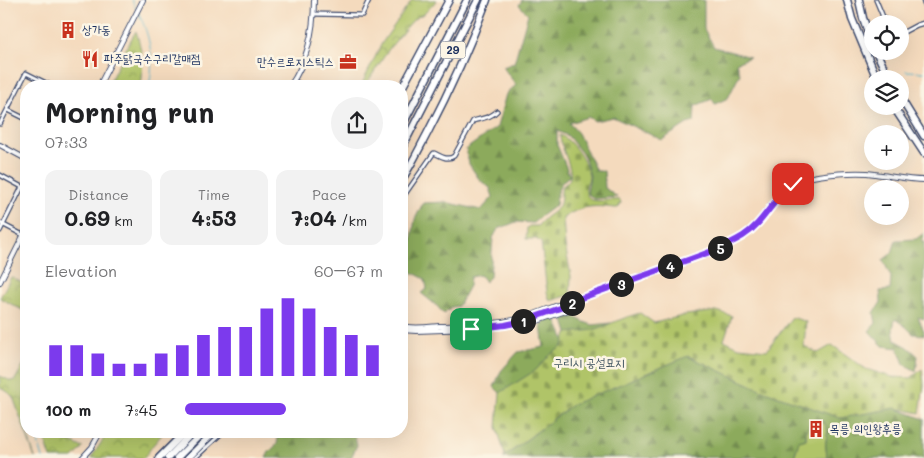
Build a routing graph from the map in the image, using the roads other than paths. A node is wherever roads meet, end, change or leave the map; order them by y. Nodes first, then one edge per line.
1 (143, 0) edge
2 (314, 0) edge
3 (368, 0) edge
4 (449, 0) edge
5 (467, 0) edge
6 (478, 0) edge
7 (487, 0) edge
8 (847, 0) edge
9 (859, 0) edge
10 (876, 0) edge
11 (923, 0) edge
12 (924, 4) edge
13 (314, 14) junction
14 (882, 15) edge
15 (864, 21) edge
16 (924, 23) edge
17 (909, 29) edge
18 (873, 70) edge
19 (23, 80) edge
20 (40, 80) edge
21 (102, 80) edge
22 (295, 80) edge
23 (406, 80) edge
24 (20, 85) edge
25 (8, 110) junction
26 (498, 111) dead end
27 (909, 112) edge
28 (408, 114) edge
29 (899, 115) edge
30 (20, 116) edge
31 (0, 124) edge
32 (408, 136) edge
33 (924, 136) edge
34 (0, 145) edge
35 (924, 153) edge
36 (20, 156) edge
37 (408, 170) edge
38 (1, 177) edge
39 (924, 180) edge
40 (20, 186) edge
41 (408, 190) edge
42 (20, 191) edge
43 (2, 224) edge
44 (0, 231) edge
45 (20, 233) edge
46 (20, 242) edge
47 (2, 272) edge
48 (0, 282) edge
49 (573, 301) junction
50 (408, 328) edge
51 (408, 329) edge
52 (97, 438) edge
53 (179, 438) edge
54 (187, 438) edge
55 (197, 438) edge
56 (208, 438) edge
57 (216, 438) edge
58 (82, 458) edge
59 (159, 458) edge
60 (168, 458) edge
61 (176, 458) edge
62 (188, 458) edge
63 (195, 458) edge

1 - 21 street
2 - 13 street
3 - 13 street
4 - 23 highway
5 - 28 highway, 29
6 - 32 highway, 29
7 - 37 highway
8 - 18 highway
9 - 15 highway
10 - 14 street
11 - 12 street
13 - 22 street
16 - 17 street
19 - 20 street
24 - 25 street
25 - 30 street
25 - 31 street
26 - 41 street
27 - 33 highway
29 - 35 highway
34 - 36 street
38 - 40 street
39 - 49 street
42 - 43 street
43 - 44 street
43 - 45 street
46 - 47 street
47 - 48 street
49 - 50 street
49 - 51 street
52 - 58 street
53 - 59 highway
54 - 60 highway
55 - 61 highway
56 - 62 highway
57 - 63 street

